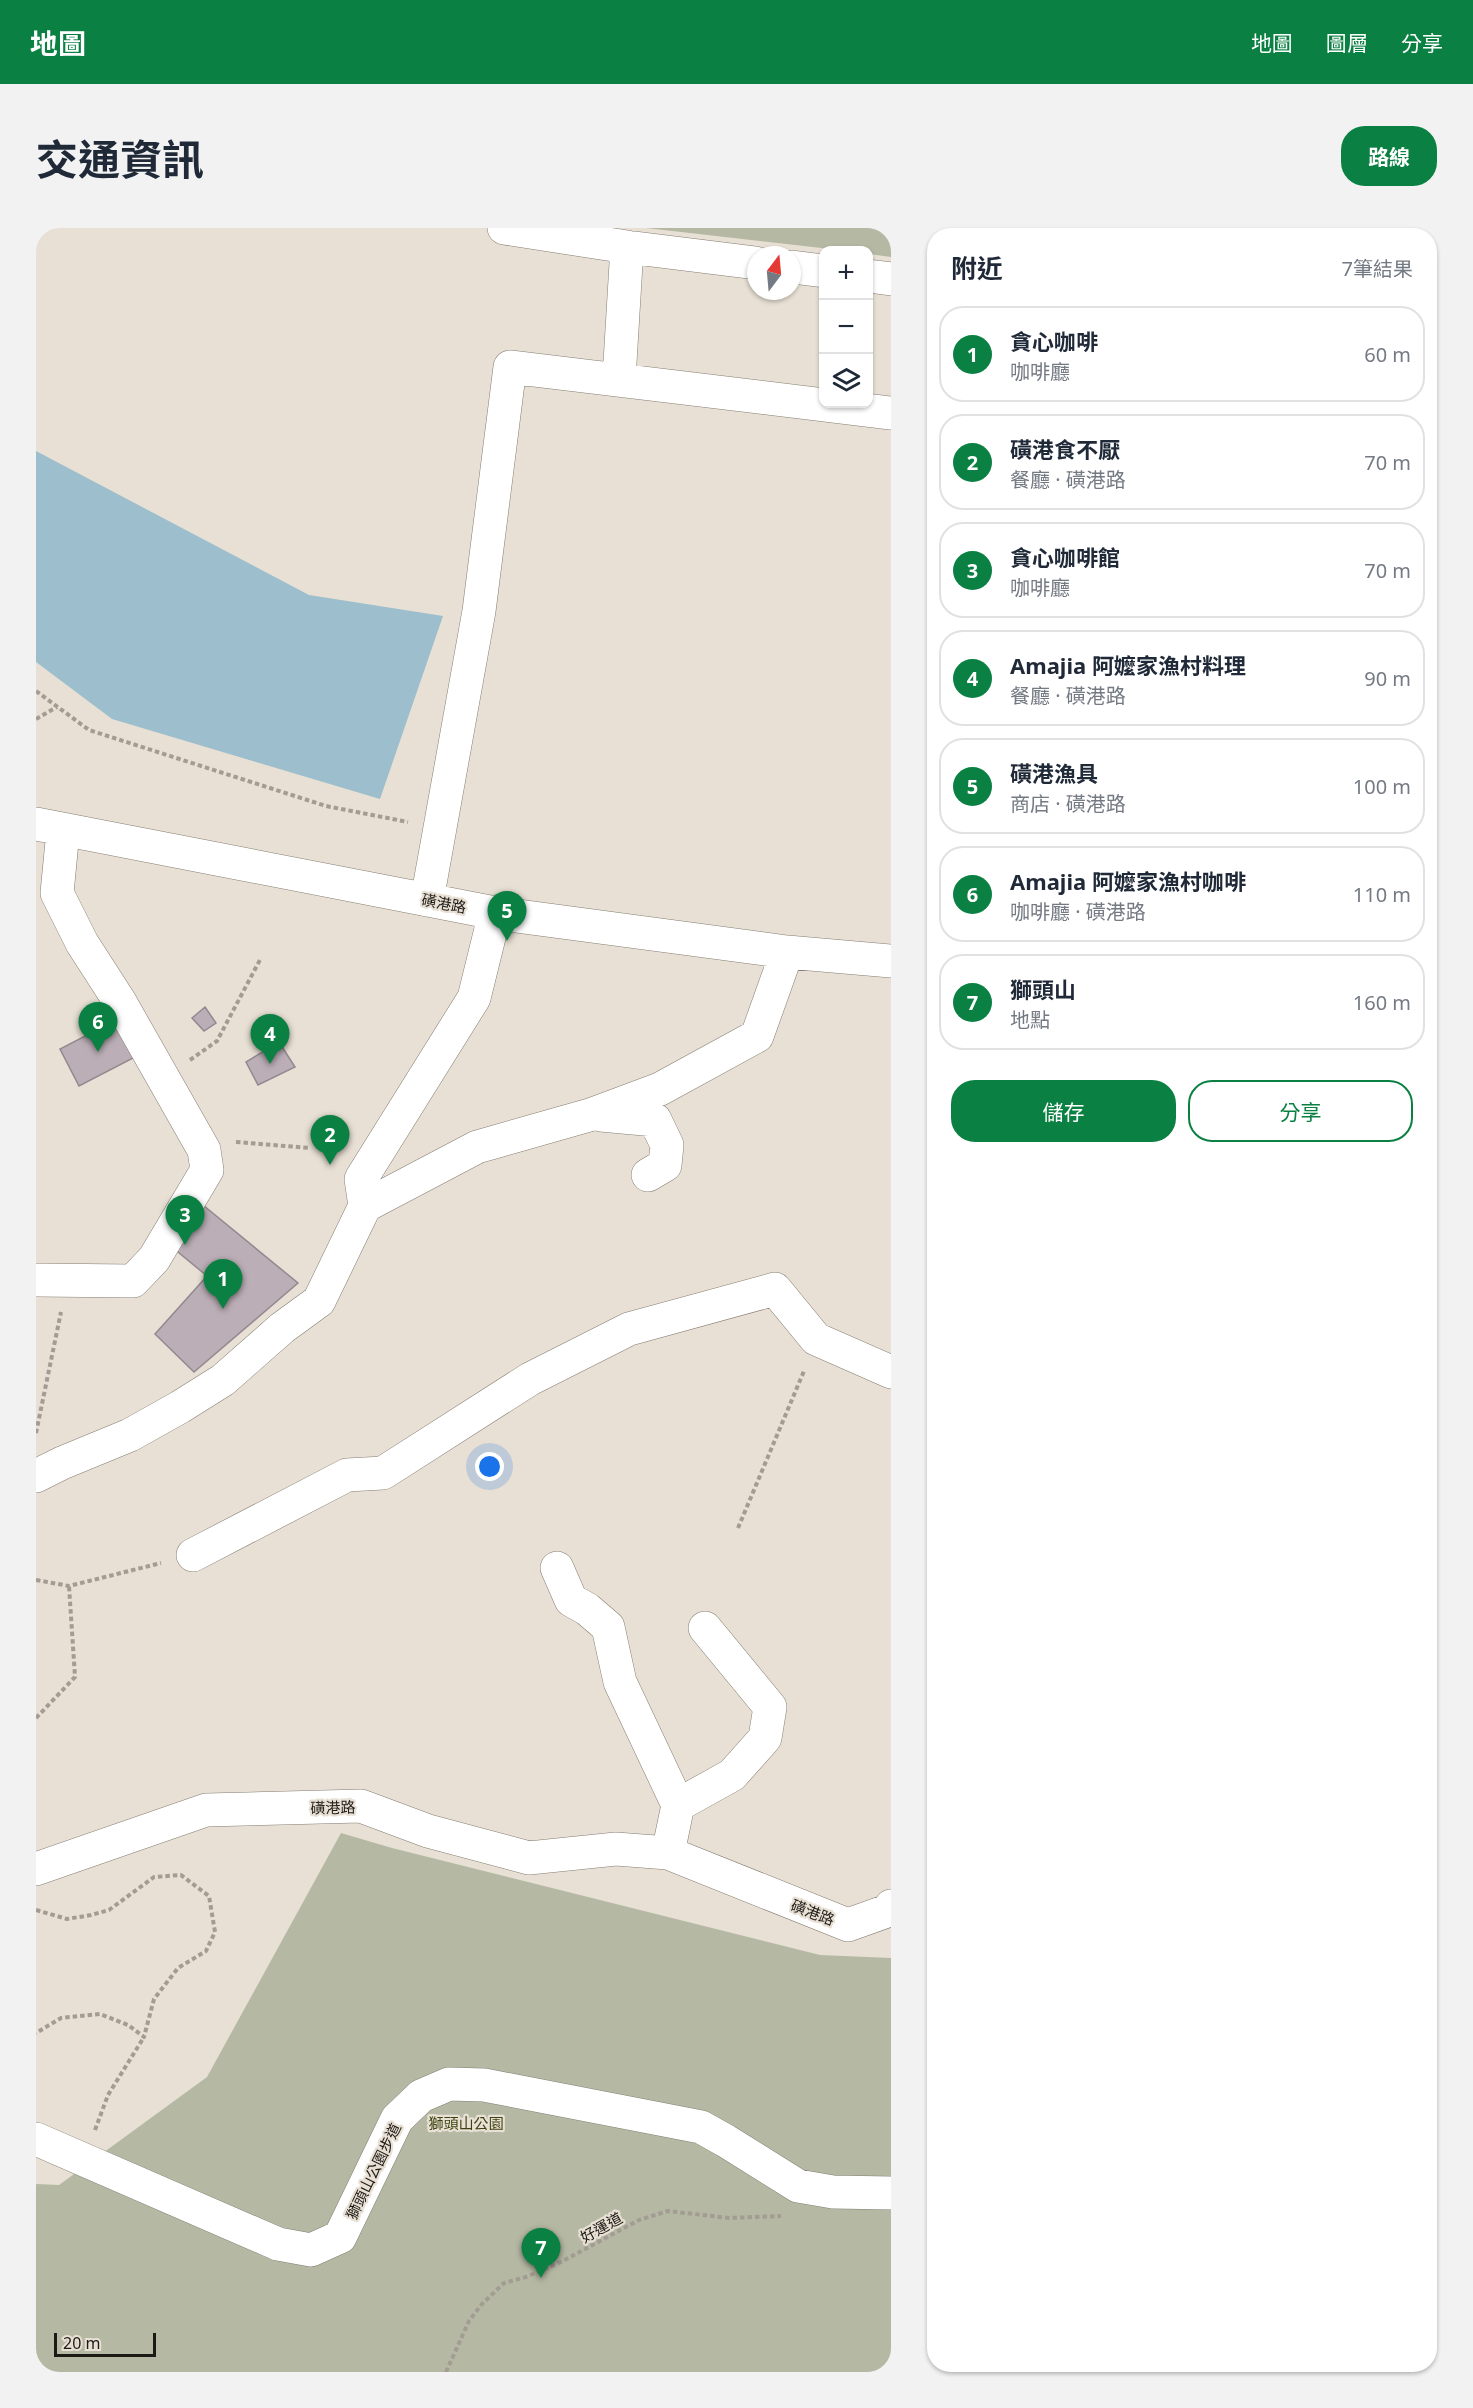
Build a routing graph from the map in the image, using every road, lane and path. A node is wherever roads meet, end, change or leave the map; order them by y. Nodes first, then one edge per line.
1 (504, 228) edge
2 (627, 247) junction
3 (747, 262) edge
4 (801, 268) edge
5 (819, 270) edge
6 (873, 277) edge
7 (891, 279) edge
8 (619, 379) junction
9 (891, 413) edge
10 (36, 691) edge
11 (57, 706) junction
12 (36, 719) edge
13 (50, 827) edge
14 (440, 829) junction
15 (427, 900) junction
16 (495, 913) junction
17 (787, 951) junction
18 (261, 958) dead end
19 (891, 961) edge
20 (164, 1078) junction
21 (593, 1114) junction
22 (310, 1148) dead end
23 (204, 1150) junction
24 (648, 1175) dead end
25 (365, 1206) junction
26 (36, 1280) edge
27 (74, 1281) junction
28 (816, 1339) junction
29 (891, 1372) edge
30 (36, 1433) edge
31 (36, 1476) edge
32 (738, 1528) dead end
33 (193, 1555) joint
34 (557, 1568) dead end
35 (36, 1580) edge
36 (69, 1586) junction
37 (705, 1628) dead end
38 (36, 1718) edge
39 (678, 1805) junction
40 (668, 1853) junction
41 (36, 1869) edge
42 (891, 1906) edge
43 (36, 1910) edge
44 (36, 2033) edge
45 (144, 2037) junction
46 (36, 2139) edge
47 (84, 2158) junction
48 (891, 2193) edge
49 (784, 2216) dead end
50 (446, 2372) edge

1 - 2 street
2 - 3 street
2 - 8 street
4 - 5 street
6 - 7 street
8 - 9 street
8 - 14 street
10 - 11 path
11 - 12 path
11 - 14 path
13 - 15 street, 磺港路
13 - 20 street
14 - 15 street
15 - 16 street, 磺港路
16 - 17 street, 磺港路
16 - 25 street
17 - 19 street, 磺港路
17 - 21 street
18 - 20 path
20 - 23 street
21 - 24 street
21 - 25 street
22 - 23 path
23 - 27 street
25 - 31 street
26 - 27 street
27 - 30 path
28 - 29 street
28 - 32 path
28 - 33 street
33 - 36 path
34 - 39 street
35 - 36 path
36 - 38 path
37 - 39 street
39 - 40 street
40 - 41 street, 磺港路
40 - 42 street, 磺港路
43 - 45 path
44 - 45 path
45 - 47 path
46 - 47 street, 獅頭山公園步道
47 - 48 street, 獅頭山公園步道
49 - 50 path, 好運道

